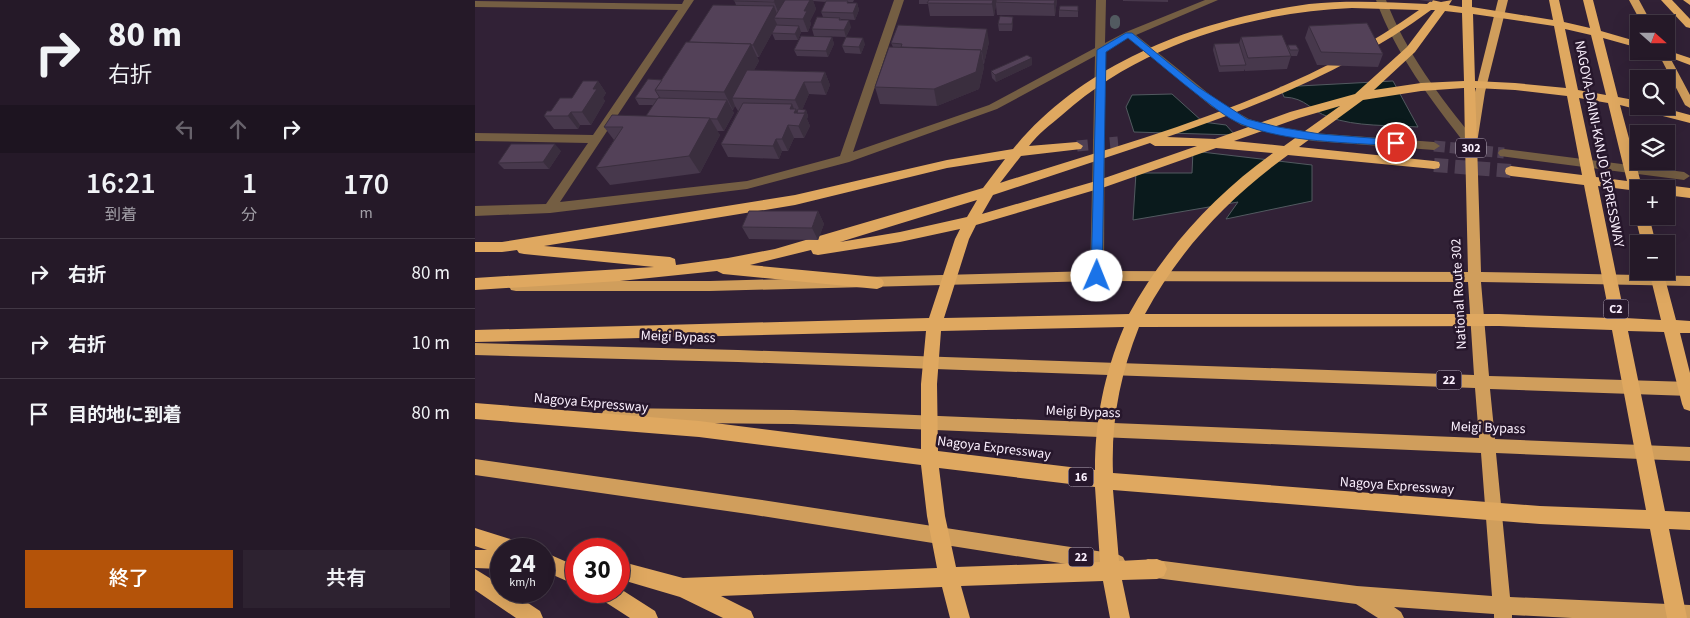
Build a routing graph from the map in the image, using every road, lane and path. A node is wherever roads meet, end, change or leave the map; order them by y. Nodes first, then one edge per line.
1 (899, 0) edge
2 (1101, 0) edge
3 (1213, 0) edge
4 (1381, 0) edge
5 (1439, 0) edge
6 (1447, 0) edge
7 (1467, 0) edge
8 (1503, 0) edge
9 (1553, 0) edge
10 (1588, 0) edge
11 (1634, 0) edge
12 (1666, 0) edge
13 (475, 4) edge
14 (687, 4) edge
15 (1642, 15) edge
16 (1690, 25) edge
17 (1129, 34) junction
18 (1630, 43) edge
19 (1101, 50) junction
20 (1675, 57) edge
21 (1667, 60) edge
22 (1690, 62) edge
23 (1687, 95) edge
24 (1630, 104) edge
25 (1690, 105) edge
26 (1675, 115) edge
27 (1690, 119) edge
28 (475, 137) edge
29 (596, 139) junction
30 (1118, 142) tunnel mouth
31 (1471, 144) junction
32 (1077, 146) tunnel mouth
33 (1435, 146) tunnel mouth
34 (1504, 153) tunnel mouth
35 (845, 159) junction
36 (1434, 165) tunnel mouth
37 (1511, 171) tunnel mouth
38 (1684, 176) dead end
39 (1633, 180) edge
40 (1630, 186) edge
41 (1675, 192) edge
42 (1690, 194) edge
43 (550, 208) junction
44 (475, 212) edge
45 (502, 247) junction
46 (475, 248) edge
47 (764, 257) junction
48 (1097, 276) junction
49 (1474, 277) junction
50 (1658, 280) edge
51 (1690, 281) edge
52 (877, 283) junction
53 (475, 285) edge
54 (1690, 327) edge
55 (475, 336) edge
56 (475, 349) edge
57 (1690, 389) edge
58 (1690, 404) edge
59 (475, 412) edge
60 (1690, 454) edge
61 (475, 467) edge
62 (1690, 521) edge
63 (475, 536) edge
64 (490, 541) edge
65 (475, 559) edge
66 (490, 560) edge
67 (1157, 569) junction
68 (630, 573) edge
69 (475, 579) edge
70 (683, 588) junction
71 (1357, 595) junction
72 (625, 603) edge
73 (1502, 612) edge
74 (1690, 614) edge
75 (533, 618) edge
76 (648, 618) edge
77 (744, 618) edge
78 (960, 618) edge
79 (1120, 618) edge
80 (1395, 618) edge
81 (1677, 618) edge

1 - 35 street
2 - 19 street
3 - 17 street
4 - 31 street
5 - 47 highway
6 - 79 highway
7 - 31 highway
8 - 31 highway, National Route 302 / 302
9 - 81 highway, NAGOYA-DAINI-KANJO EXPRESSWAY / C2
10 - 39 highway, NAGOYA-DAINI-KANJO EXPRESSWAY
11 - 15 highway
12 - 16 highway
13 - 14 street
14 - 29 street
17 - 19 street
17 - 33 street
18 - 78 highway
19 - 35 street
19 - 48 street
20 - 22 highway
21 - 23 highway
23 - 25 highway
24 - 47 highway
26 - 27 highway
28 - 29 street
29 - 43 street
30 - 36 highway
31 - 49 highway, National Route 302 / 302
32 - 45 highway
34 - 38 street
35 - 43 street
37 - 40 highway
41 - 42 highway
43 - 44 street
45 - 46 highway
45 - 52 highway
47 - 53 highway
48 - 49 highway
48 - 52 highway
49 - 51 highway
49 - 73 highway, National Route 302 / 302
50 - 58 highway
52 - 53 highway
54 - 55 highway
56 - 57 highway, Meigi Bypass / 22
59 - 60 highway, Meigi Bypass
59 - 62 highway, Nagoya Expressway / 16
61 - 67 highway, 22
63 - 64 highway
65 - 66 highway
67 - 70 highway
67 - 71 highway, 22
68 - 70 highway
69 - 75 highway
70 - 77 highway
71 - 73 highway, 22
71 - 80 highway
72 - 76 highway
73 - 74 highway, 22

